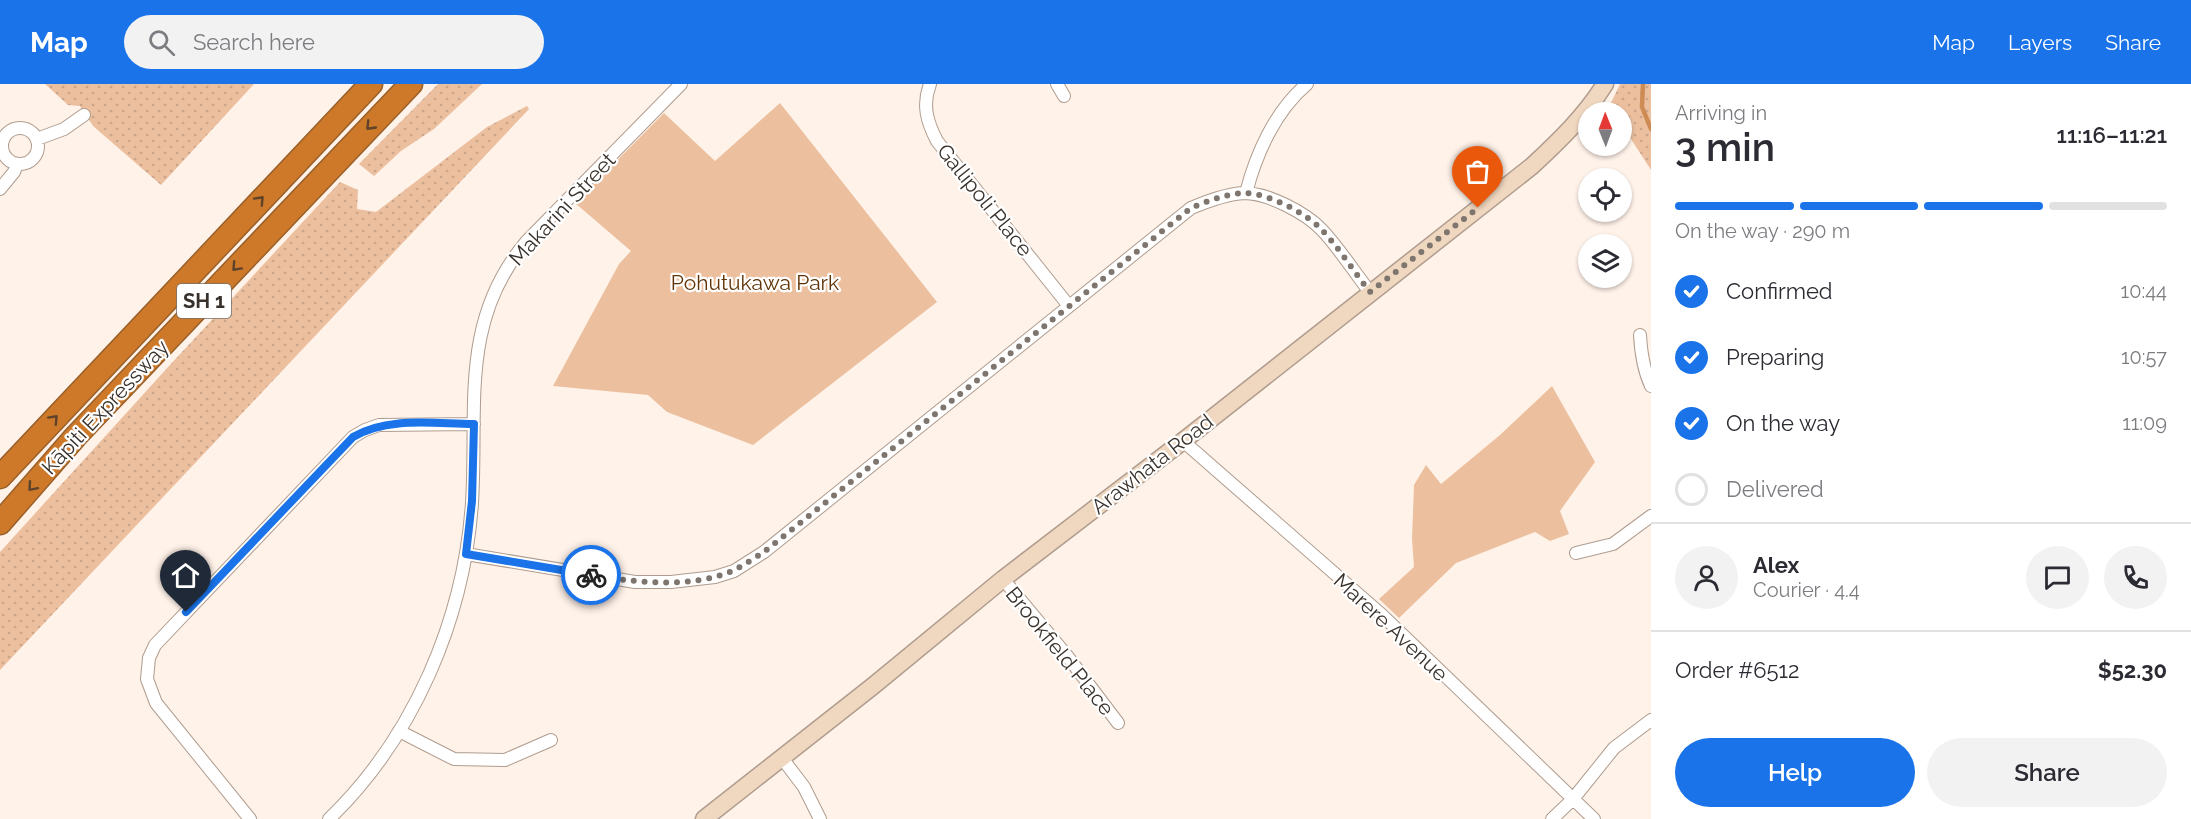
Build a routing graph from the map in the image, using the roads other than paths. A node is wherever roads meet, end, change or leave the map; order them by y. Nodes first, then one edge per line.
1 (371, 84) edge
2 (411, 84) edge
3 (681, 84) edge
4 (930, 84) edge
5 (1057, 84) edge
6 (1307, 84) edge
7 (1605, 84) edge
8 (1064, 96) dead end
9 (84, 115) dead end
10 (3, 135) edge
11 (37, 139) junction
12 (17, 164) junction
13 (0, 189) edge
14 (1246, 193) junction
15 (1370, 292) junction
16 (1069, 306) junction
17 (1640, 335) dead end
18 (1651, 386) edge
19 (474, 424) junction
20 (1183, 441) junction
21 (0, 477) edge
22 (1651, 516) edge
23 (0, 523) edge
24 (1576, 553) dead end
25 (466, 554) junction
26 (1003, 579) junction
27 (1651, 720) edge
28 (1118, 723) dead end
29 (399, 731) junction
30 (551, 740) dead end
31 (782, 758) junction
32 (1573, 799) junction
33 (250, 819) edge
34 (329, 819) edge
35 (704, 819) edge
36 (820, 819) edge
37 (1552, 819) edge
38 (1594, 819) edge

21 -> 1 highway, Kāpiti Expressway / SH 1
2 -> 23 highway, Kāpiti Expressway / SH 1
3 - 19 street, Makarini Street
4 - 16 street, Gallipoli Place
5 - 8 street
6 - 14 street
7 - 15 main road, Arawhata Road
9 - 11 street
10 - 11 street
10 - 12 street
11 - 12 street
12 - 13 street
14 - 15 street
14 - 16 street
15 - 20 main road, Arawhata Road
16 - 25 street
17 - 18 street
19 - 25 street, Makarini Street
19 - 33 street
20 - 26 main road, Arawhata Road
20 - 32 street, Marere Avenue
22 - 24 street
25 - 29 street, Makarini Street
26 - 28 street, Brookfield Place
26 - 31 main road, Arawhata Road
27 - 32 street
29 - 30 street
29 - 34 street, Makarini Street
31 - 35 main road, Arawhata Road
31 - 36 street
32 - 37 street
32 - 38 street, Marere Avenue

